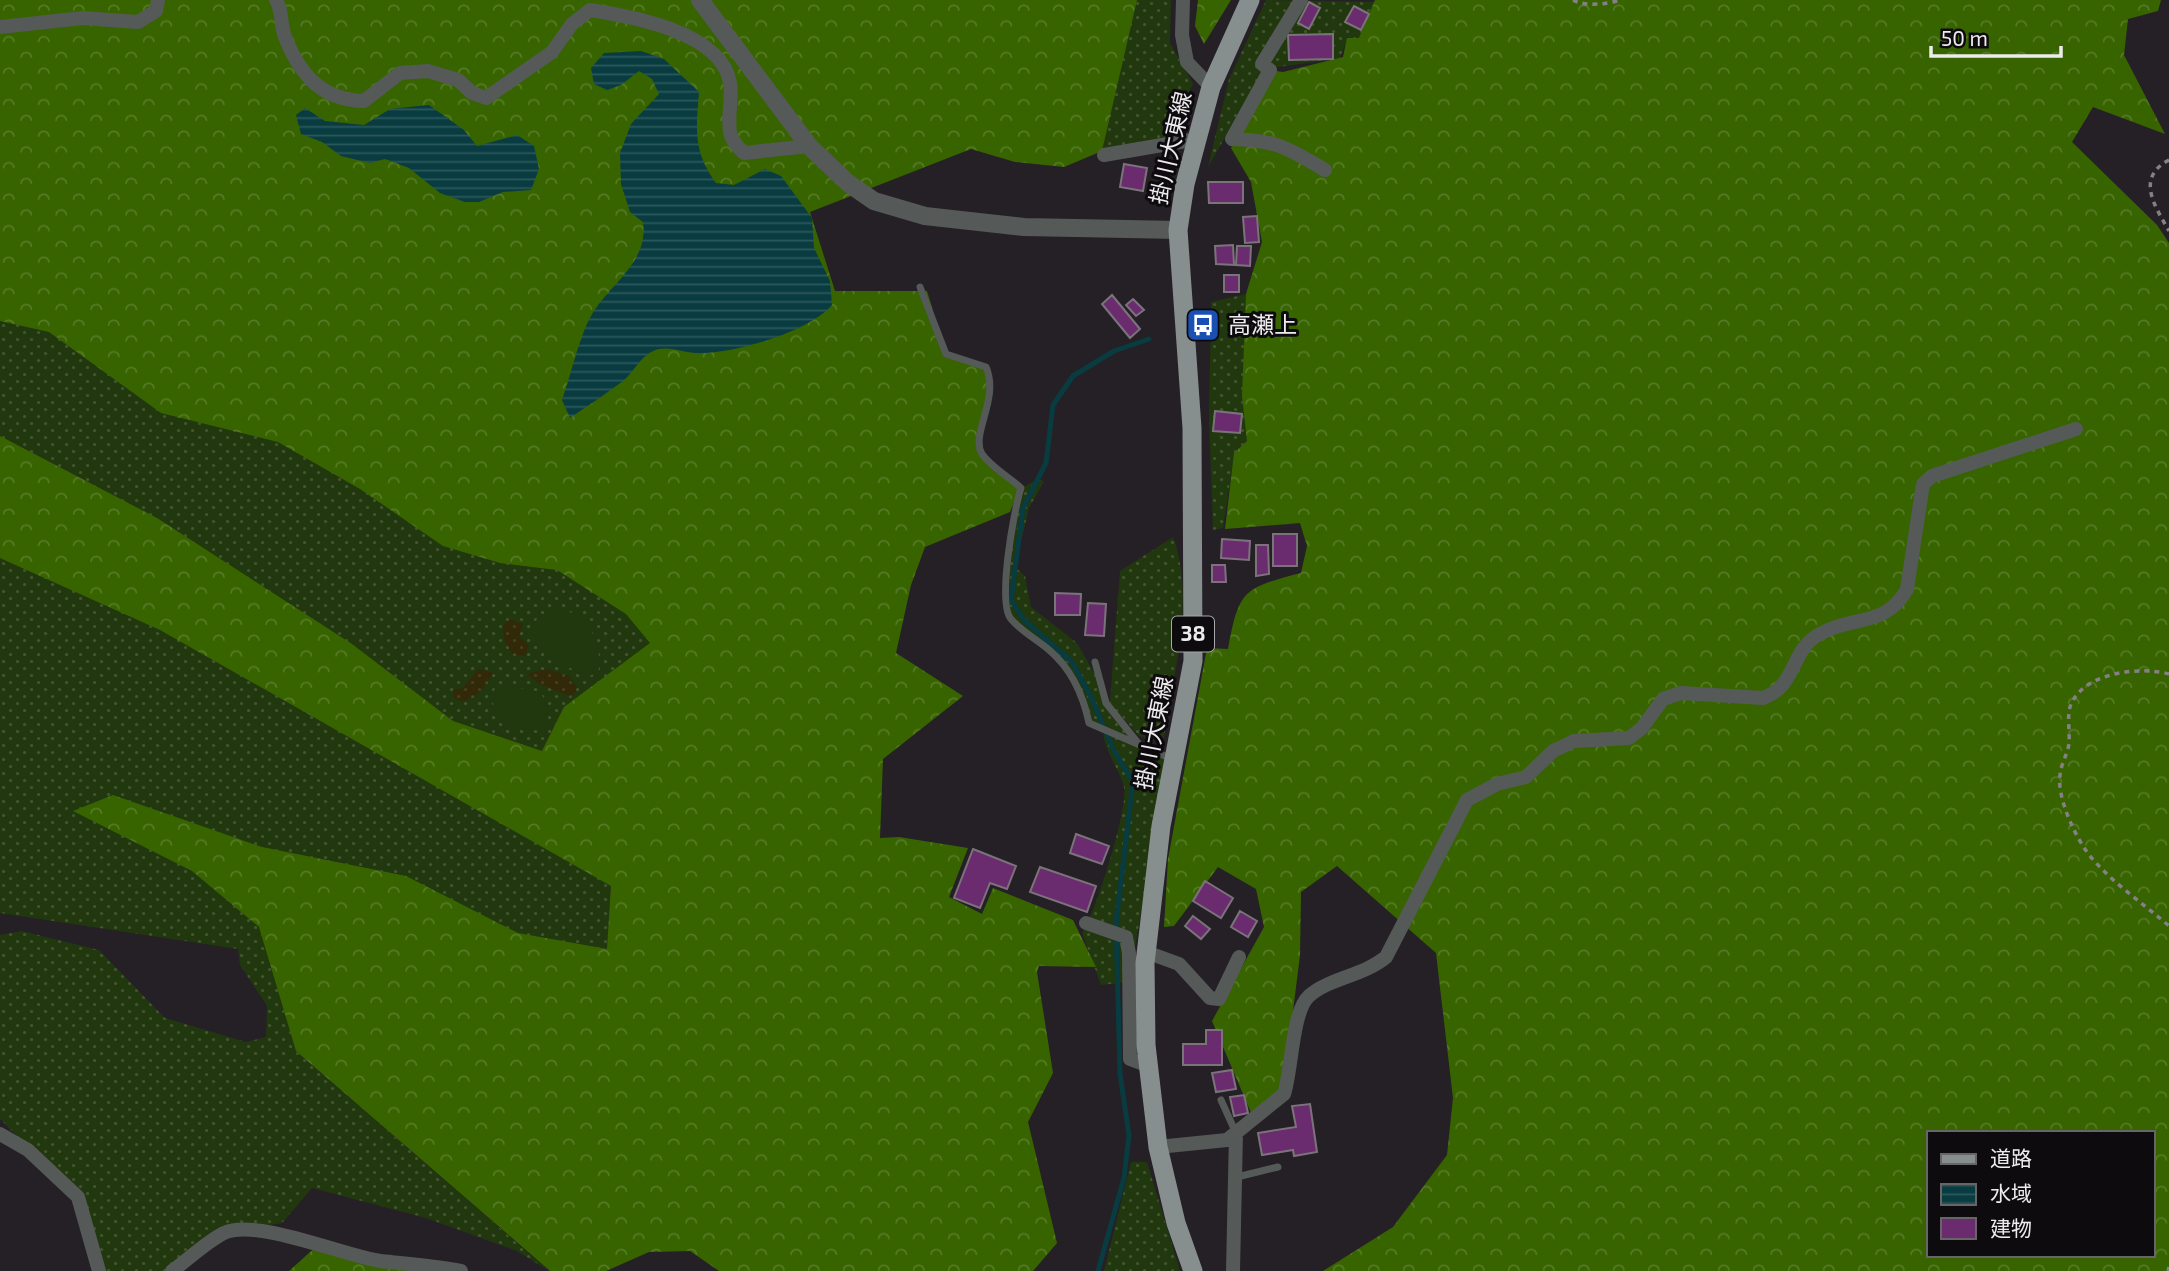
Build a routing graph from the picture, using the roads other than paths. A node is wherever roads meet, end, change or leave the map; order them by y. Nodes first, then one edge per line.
1 (158, 0) edge
2 (276, 0) edge
3 (700, 0) edge
4 (1183, 0) edge
5 (1250, 0) edge
6 (1301, 0) edge
7 (0, 27) edge
8 (1211, 87) junction
9 (1197, 139) junction
10 (809, 146) junction
11 (1104, 155) dead end
12 (1325, 170) dead end
13 (1178, 230) junction
14 (920, 287) dead end
15 (2076, 429) dead end
16 (1095, 662) dead end
17 (1139, 744) junction
18 (1174, 760) junction
19 (1086, 923) dead end
20 (1146, 953) junction
21 (1239, 957) dead end
22 (1149, 1066) junction
23 (1221, 1100) dead end
24 (1236, 1133) junction
25 (0, 1134) edge
26 (1158, 1147) junction
27 (1278, 1167) dead end
28 (1237, 1177) junction
29 (99, 1271) edge
30 (172, 1271) edge
31 (461, 1271) edge
32 (1193, 1271) edge
33 (1233, 1271) edge

1 - 7 street
2 - 10 street
3 - 10 street
4 - 8 street
5 - 8 main road, 掛川大東線 / 38
6 - 12 street
8 - 9 main road, 掛川大東線 / 38
9 - 11 street
9 - 13 main road, 掛川大東線 / 38
10 - 13 street
13 - 18 main road, 掛川大東線 / 38
14 - 17 lane
15 - 24 street
16 - 17 lane
17 - 18 lane
18 - 20 main road, 掛川大東線 / 38
19 - 22 street
20 - 21 street
20 - 22 main road, 掛川大東線 / 38
22 - 26 main road, 掛川大東線 / 38
23 - 24 lane
24 - 26 street
24 - 28 street
25 - 29 street
26 - 32 main road, 掛川大東線 / 38
27 - 28 lane
28 - 33 street
30 - 31 street

